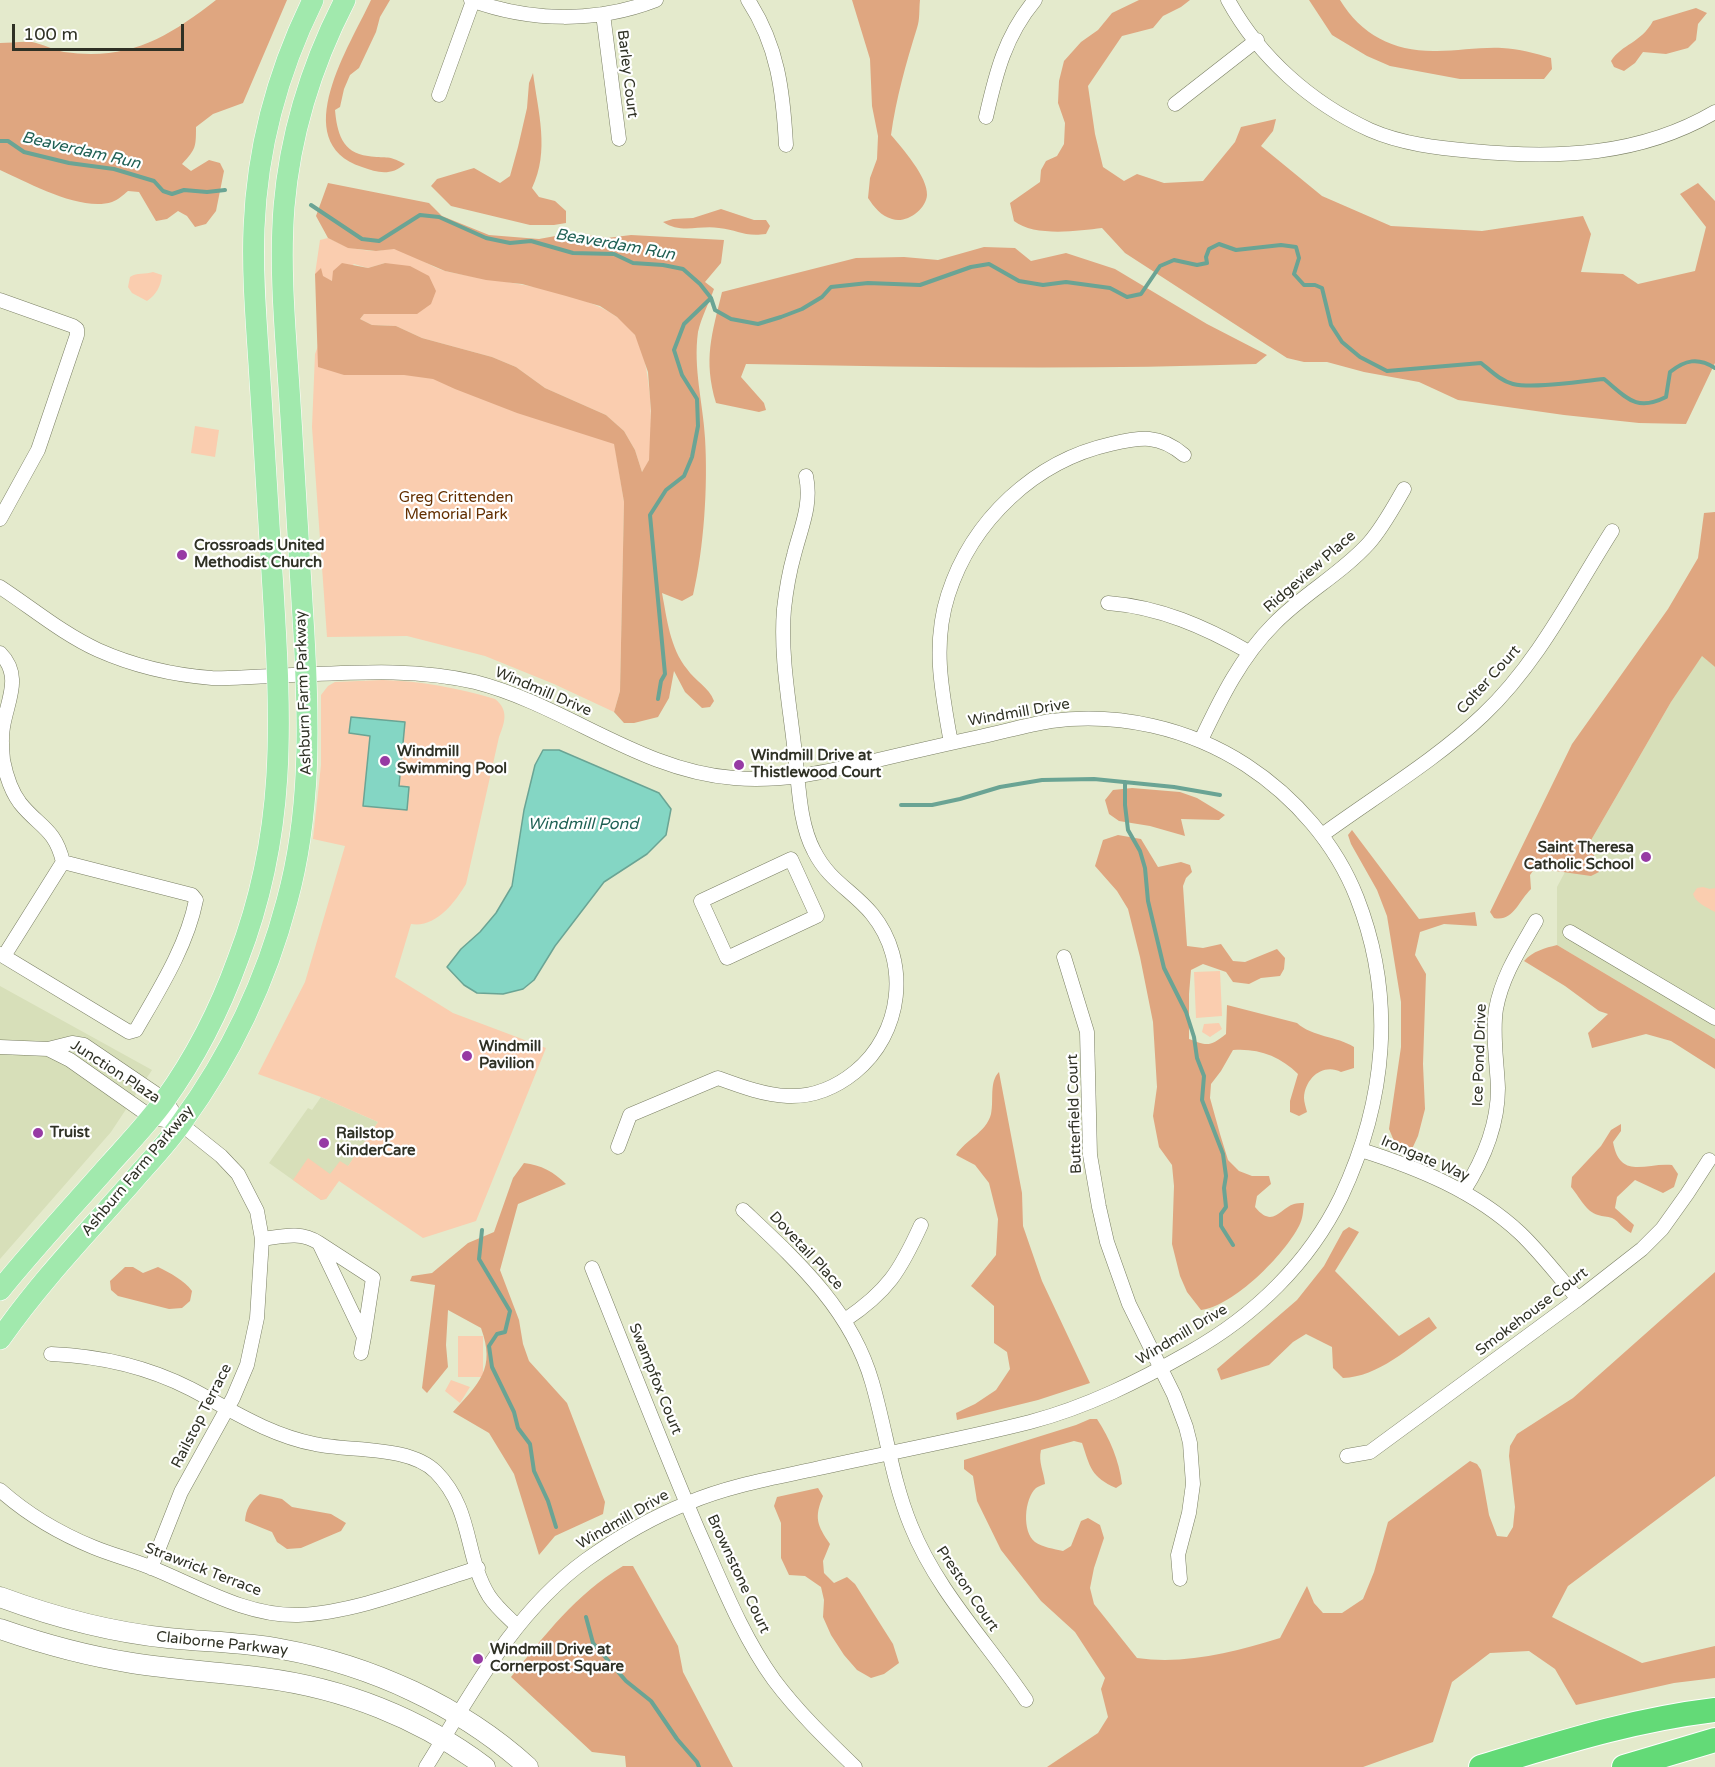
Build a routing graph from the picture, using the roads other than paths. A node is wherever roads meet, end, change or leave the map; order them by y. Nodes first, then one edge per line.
1 (313, 0) edge
2 (345, 0) edge
3 (472, 0) edge
4 (656, 0) edge
5 (748, 0) edge
6 (1035, 0) edge
7 (1228, 0) edge
8 (603, 14) junction
9 (1257, 40) junction
10 (439, 95) dead end
11 (1175, 104) dead end
12 (1715, 112) edge
13 (986, 117) dead end
14 (619, 139) dead end
15 (786, 145) dead end
16 (0, 300) edge
17 (1184, 455) dead end
18 (806, 476) dead end
19 (1404, 489) dead end
20 (0, 519) edge
21 (1612, 531) dead end
22 (0, 587) edge
23 (1108, 603) dead end
24 (1249, 652) junction
25 (0, 653) edge
26 (306, 675) junction
27 (279, 676) junction
28 (1201, 740) junction
29 (951, 743) junction
30 (798, 777) junction
31 (1322, 836) junction
32 (812, 849) junction
33 (790, 859) junction
34 (63, 862) junction
35 (1536, 921) dead end
36 (1570, 932) dead end
37 (2, 955) edge
38 (1064, 957) dead end
39 (1715, 1018) edge
40 (0, 1047) edge
41 (48, 1049) junction
42 (165, 1100) junction
43 (151, 1117) junction
44 (181, 1124) junction
45 (618, 1148) dead end
46 (1361, 1150) junction
47 (1709, 1160) dead end
48 (1463, 1192) junction
49 (743, 1210) dead end
50 (921, 1225) dead end
51 (262, 1239) junction
52 (319, 1243) junction
53 (592, 1268) dead end
54 (0, 1290) edge
55 (1578, 1299) junction
56 (845, 1320) junction
57 (364, 1337) junction
58 (0, 1339) edge
59 (361, 1353) dead end
60 (51, 1354) dead end
61 (1160, 1370) junction
62 (227, 1409) junction
63 (889, 1453) junction
64 (1347, 1456) dead end
65 (0, 1490) edge
66 (687, 1503) junction
67 (151, 1568) junction
68 (478, 1568) junction
69 (1180, 1579) dead end
70 (0, 1598) edge
71 (517, 1626) junction
72 (0, 1629) edge
73 (1026, 1700) dead end
74 (1715, 1710) edge
75 (458, 1714) junction
76 (443, 1739) junction
77 (1715, 1740) edge
78 (426, 1767) edge
79 (485, 1767) edge
80 (528, 1767) edge
81 (855, 1767) edge
82 (1481, 1767) edge
83 (1624, 1767) edge

1 - 27 main road, Ashburn Farm Parkway
2 - 26 main road, Ashburn Farm Parkway
3 - 8 street
3 - 10 street
4 - 8 street
5 - 15 street
6 - 13 street
7 - 9 street
8 - 14 street, Barley Court
9 - 11 street
9 - 12 street
16 - 20 street
17 - 29 street
18 - 30 street
19 - 24 street, Ridgeview Place
21 - 31 street, Colter Court
22 - 27 street, Windmill Drive
23 - 24 street
24 - 28 street, Ridgeview Place
25 - 34 street
26 - 27 street, Windmill Drive
26 - 30 street, Windmill Drive
26 - 44 main road, Ashburn Farm Parkway
27 - 42 main road, Ashburn Farm Parkway
28 - 29 street, Windmill Drive
28 - 31 street, Windmill Drive
29 - 30 street, Windmill Drive
30 - 32 street
31 - 46 street, Windmill Drive
32 - 33 street
32 - 45 street
33 - 33 street
34 - 37 street
34 - 37 street
35 - 48 street, Ice Pond Drive
36 - 39 street
38 - 61 street, Butterfield Court
40 - 41 street, Junction Plaza
41 - 42 street, Junction Plaza
41 - 43 street, Junction Plaza
42 - 43 main road, Ashburn Farm Parkway
42 - 44 street, Junction Plaza
43 - 44 street, Junction Plaza
43 - 54 main road, Ashburn Farm Parkway
44 - 51 street, Railstop Terrace
44 - 58 main road, Ashburn Farm Parkway
46 - 48 street, Irongate Way
46 - 61 street, Windmill Drive
47 - 55 street, Smokehouse Court
48 - 55 street, Irongate Way
49 - 56 street, Dovetail Place
50 - 56 street
51 - 52 street
51 - 62 street, Railstop Terrace
52 - 57 street
52 - 57 street
53 - 66 street, Swampfox Court
55 - 64 street, Smokehouse Court
56 - 63 street, Dovetail Place
57 - 59 street
60 - 62 street
61 - 63 street, Windmill Drive
61 - 69 street, Butterfield Court
62 - 67 street, Railstop Terrace
62 - 68 street
63 - 66 street, Windmill Drive
63 - 73 street, Preston Court
65 - 67 street, Strawrick Terrace
66 - 71 street, Windmill Drive
66 - 81 street, Brownstone Court
67 - 68 street, Strawrick Terrace
68 - 71 street
70 - 75 main road, Claiborne Parkway
71 - 75 street, Windmill Drive
72 - 76 main road, Claiborne Parkway
74 - 82 highway
75 - 76 street, Windmill Drive
75 - 80 main road, Claiborne Parkway
76 - 78 street, Windmill Drive
76 - 79 main road, Claiborne Parkway
77 - 83 highway

